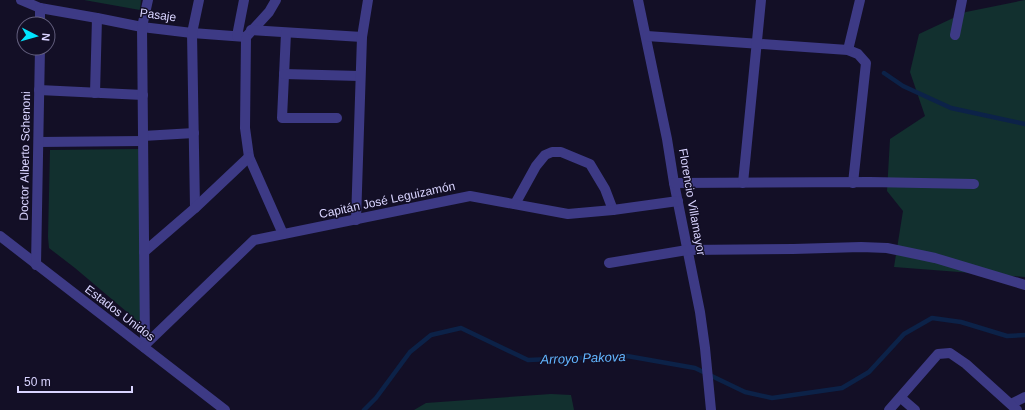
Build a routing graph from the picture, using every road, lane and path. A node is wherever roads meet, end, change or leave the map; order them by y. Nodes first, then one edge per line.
1 (22, 0) edge
2 (148, 0) edge
3 (198, 0) edge
4 (244, 0) edge
5 (276, 0) edge
6 (368, 0) edge
7 (638, 0) edge
8 (760, 0) edge
9 (860, 0) edge
10 (962, 0) edge
11 (40, 8) junction
12 (40, 16) edge
13 (97, 18) junction
14 (142, 27) junction
15 (286, 32) junction
16 (192, 33) junction
17 (245, 35) junction
18 (955, 35) dead end
19 (647, 36) junction
20 (362, 37) junction
21 (757, 44) junction
22 (848, 50) junction
23 (40, 56) edge
24 (284, 74) junction
25 (360, 76) junction
26 (39, 90) junction
27 (96, 93) junction
28 (143, 95) junction
29 (337, 118) dead end
30 (194, 133) junction
31 (143, 138) junction
32 (39, 142) junction
33 (249, 157) junction
34 (743, 183) junction
35 (853, 183) junction
36 (674, 184) junction
37 (974, 184) dead end
38 (678, 201) junction
39 (515, 204) junction
40 (195, 208) junction
41 (613, 210) junction
42 (356, 220) junction
43 (283, 234) junction
44 (0, 236) edge
45 (687, 250) junction
46 (144, 252) junction
47 (609, 263) dead end
48 (36, 265) junction
49 (1025, 285) edge
50 (145, 346) junction
51 (1025, 397) edge
52 (901, 398) junction
53 (1014, 407) edge
54 (226, 410) edge
55 (711, 410) edge
56 (889, 410) edge
57 (915, 410) edge

1 - 11 street, Pasaje
2 - 14 street
3 - 16 street
4 - 17 street
5 - 17 street
6 - 20 street
7 - 19 street, Florencio Villamayor
8 - 21 street
9 - 22 street
10 - 18 street
11 - 12 street
11 - 13 street, Pasaje
13 - 14 street, Pasaje
13 - 27 street
14 - 16 street, Pasaje
14 - 28 street
15 - 17 street, Pasaje
15 - 20 street, Pasaje
15 - 24 street
16 - 17 street, Pasaje
16 - 30 street
17 - 33 street
19 - 21 street
19 - 36 street, Florencio Villamayor
20 - 25 street
21 - 22 street
21 - 34 street
22 - 35 street
23 - 26 street, Doctor Alberto Schenoni
24 - 25 street
24 - 29 street
25 - 42 street
26 - 27 street
26 - 32 street, Doctor Alberto Schenoni
27 - 28 street
28 - 31 street
30 - 31 street
30 - 40 street
31 - 32 street
31 - 46 street
32 - 48 street, Doctor Alberto Schenoni
33 - 40 street
33 - 43 street
34 - 35 street
34 - 36 street
35 - 37 street
36 - 38 street, Florencio Villamayor
38 - 41 street, Capitán José Leguizamón
38 - 45 street, Florencio Villamayor
39 - 41 street, Capitán José Leguizamón
39 - 41 street
39 - 42 street, Capitán José Leguizamón
40 - 46 street
42 - 43 street, Capitán José Leguizamón
43 - 50 street, Capitán José Leguizamón
44 - 48 street, Estados Unidos
45 - 47 street
45 - 49 street
45 - 55 street, Florencio Villamayor
46 - 50 street
48 - 50 street, Estados Unidos
50 - 54 street, Estados Unidos
51 - 53 street
52 - 53 street
52 - 56 street
52 - 57 street

